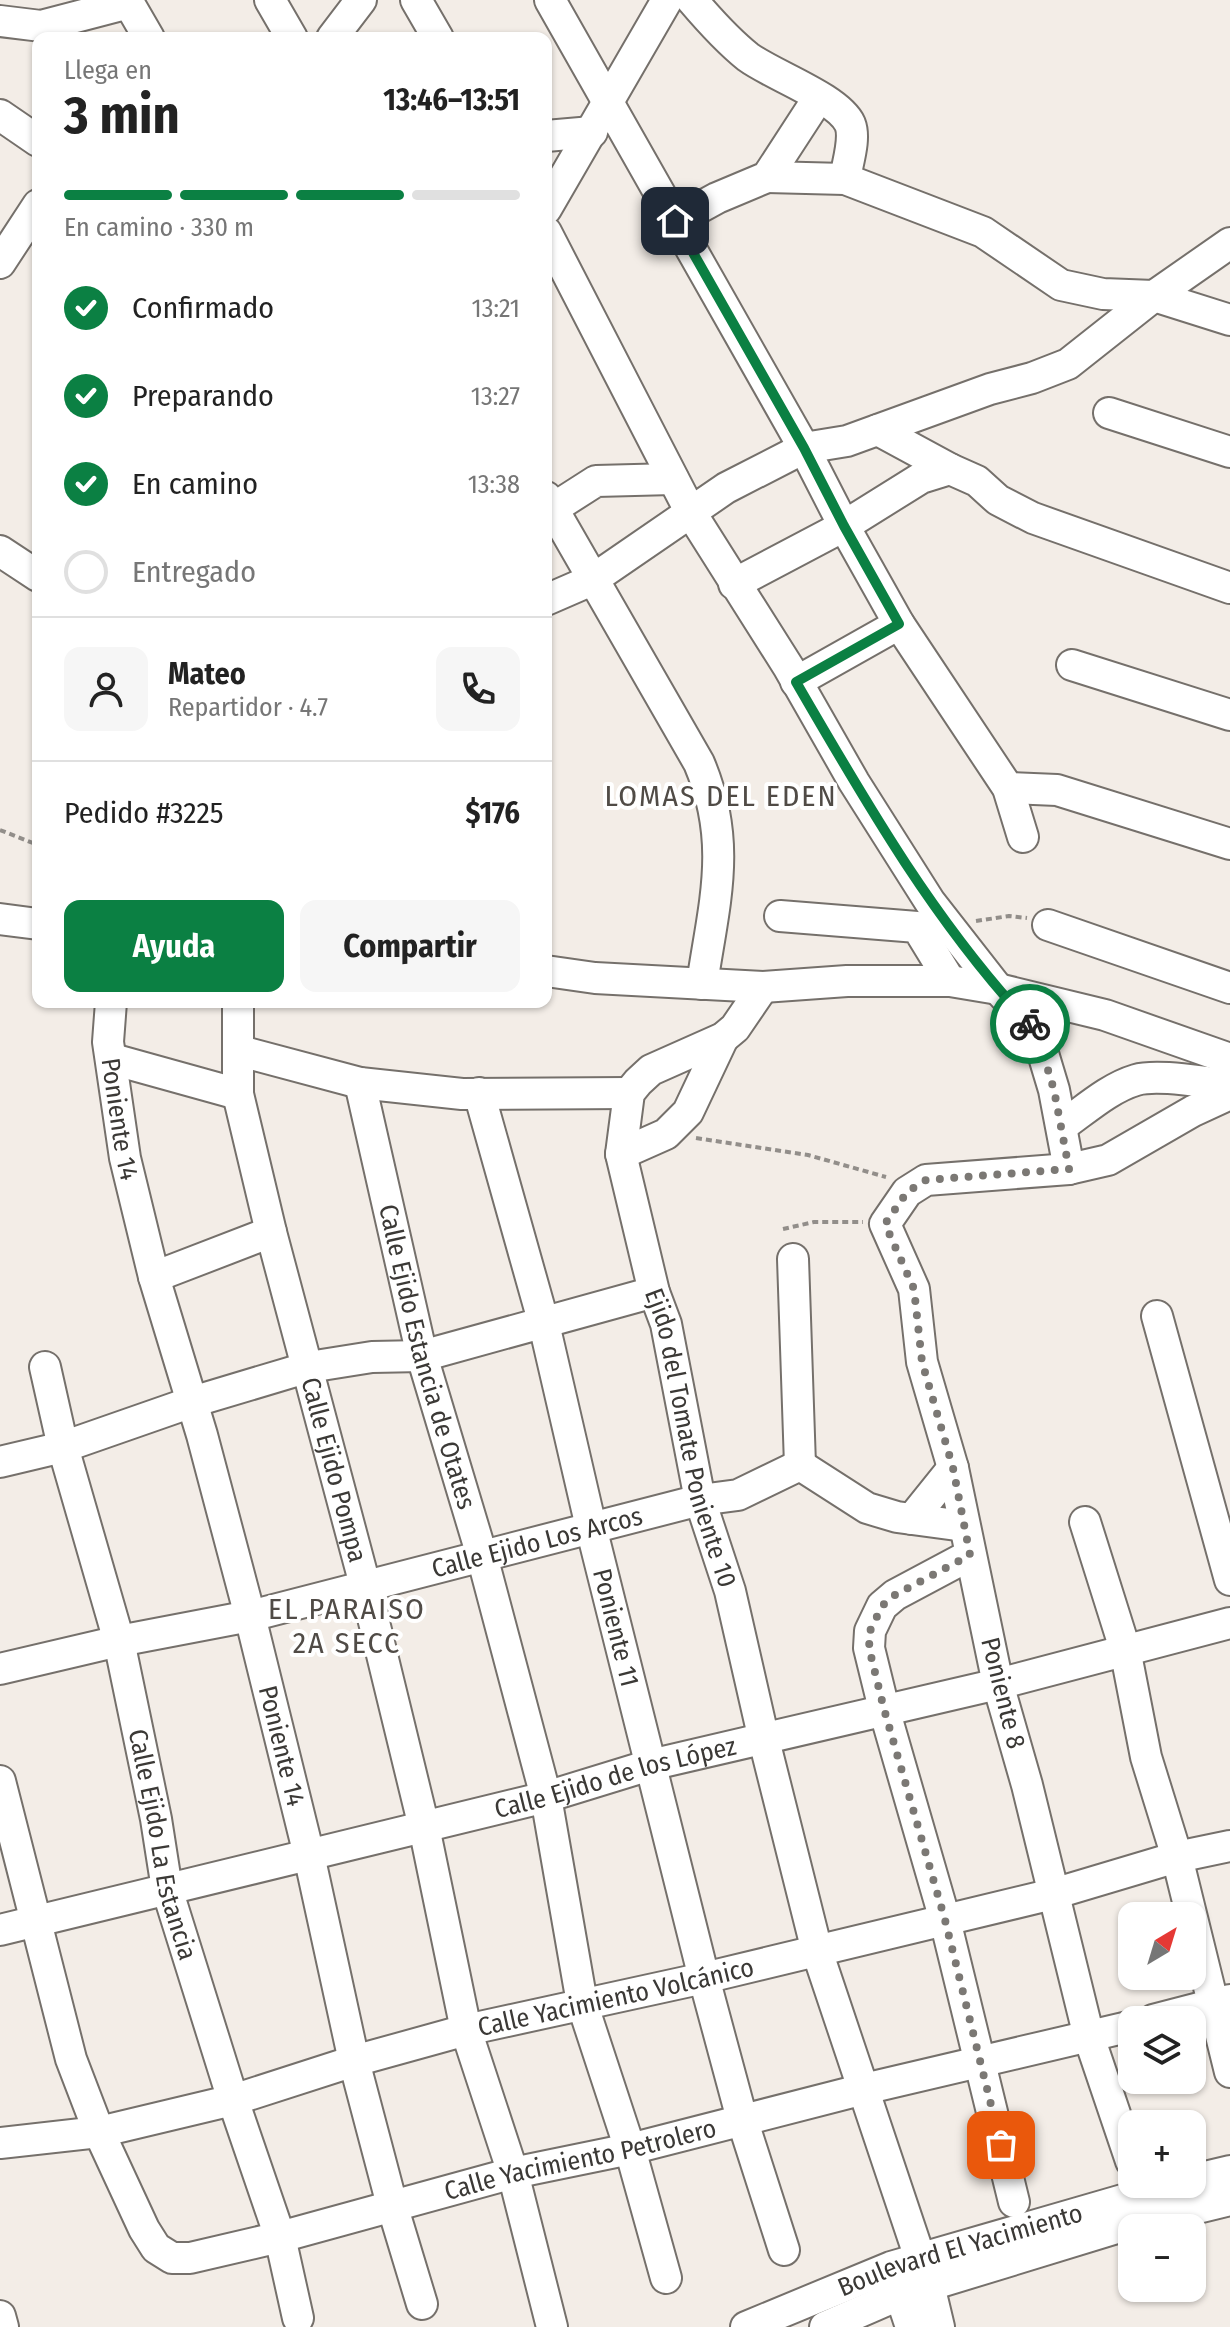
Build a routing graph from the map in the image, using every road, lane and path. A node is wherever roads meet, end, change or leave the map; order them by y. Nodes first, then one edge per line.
1 (270, 0) edge
2 (361, 0) edge
3 (416, 0) edge
4 (550, 0) edge
5 (667, 0) edge
6 (692, 0) edge
7 (128, 2) edge
8 (0, 21) edge
9 (146, 32) edge
10 (289, 32) edge
11 (337, 32) edge
12 (435, 32) edge
13 (819, 97) junction
14 (609, 102) junction
15 (0, 115) edge
16 (592, 132) junction
17 (552, 135) edge
18 (32, 137) edge
19 (767, 177) junction
20 (845, 179) junction
21 (552, 199) edge
22 (32, 219) edge
23 (675, 221) junction
24 (1230, 243) edge
25 (552, 244) edge
26 (18, 253) edge
27 (1154, 296) junction
28 (1230, 320) edge
29 (1109, 413) dead end
30 (878, 430) junction
31 (804, 448) junction
32 (1230, 452) edge
33 (950, 469) junction
34 (673, 479) junction
35 (552, 505) edge
36 (691, 513) junction
37 (552, 514) edge
38 (844, 526) junction
39 (0, 551) edge
40 (32, 572) edge
41 (592, 580) junction
42 (734, 584) junction
43 (1230, 588) edge
44 (552, 597) edge
45 (899, 624) junction
46 (1072, 665) dead end
47 (796, 682) junction
48 (1230, 715) edge
49 (1008, 788) junction
50 (0, 830) edge
51 (1023, 837) dead end
52 (32, 843) edge
53 (1230, 844) edge
54 (780, 916) dead end
55 (0, 919) edge
56 (32, 923) edge
57 (1048, 925) joint
58 (950, 926) junction
59 (917, 927) junction
60 (552, 972) edge
61 (950, 981) junction
62 (702, 984) junction
63 (763, 987) junction
64 (1230, 988) edge
65 (998, 989) junction
66 (111, 1008) edge
67 (237, 1008) edge
68 (723, 1038) junction
69 (240, 1051) junction
70 (112, 1059) junction
71 (1230, 1059) edge
72 (360, 1083) junction
73 (1230, 1086) edge
74 (479, 1093) junction
75 (629, 1093) junction
76 (238, 1094) junction
77 (1230, 1094) edge
78 (1062, 1126) junction
79 (666, 1134) junction
80 (621, 1154) junction
81 (1069, 1169) junction
82 (916, 1185) junction
83 (885, 1224) junction
84 (783, 1229) dead end
85 (271, 1232) junction
86 (793, 1259) dead end
87 (154, 1277) junction
88 (654, 1292) junction
89 (1157, 1316) dead end
90 (544, 1324) junction
91 (422, 1356) junction
92 (45, 1367) dead end
93 (309, 1367) junction
94 (192, 1402) junction
95 (63, 1447) junction
96 (0, 1462) edge
97 (800, 1465) junction
98 (953, 1468) junction
99 (700, 1500) junction
100 (912, 1519) junction
101 (1085, 1522) dead end
102 (591, 1527) junction
103 (967, 1541) junction
104 (482, 1556) junction
105 (1230, 1580) edge
106 (365, 1585) junction
107 (250, 1616) junction
108 (1230, 1623) edge
109 (119, 1641) junction
110 (1125, 1649) junction
111 (0, 1669) edge
112 (998, 1684) junction
113 (884, 1709) junction
114 (764, 1740) junction
115 (650, 1765) junction
116 (0, 1781) edge
117 (546, 1797) junction
118 (424, 1827) junction
119 (1230, 1846) edge
120 (309, 1855) junction
121 (1177, 1857) junction
122 (167, 1889) junction
123 (1053, 1894) junction
124 (36, 1920) junction
125 (945, 1920) junction
126 (0, 1930) edge
127 (817, 1951) junction
128 (704, 1978) junction
129 (1222, 2002) edge
130 (582, 2003) junction
131 (466, 2030) junction
132 (1118, 2030) edge
133 (1089, 2037) junction
134 (980, 2060) junction
135 (354, 2061) junction
136 (1230, 2072) edge
137 (864, 2089) junction
138 (233, 2100) junction
139 (742, 2119) junction
140 (1118, 2123) edge
141 (99, 2132) junction
142 (0, 2143) edge
143 (630, 2149) junction
144 (1230, 2171) edge
145 (513, 2173) junction
146 (1206, 2177) edge
147 (1137, 2198) edge
148 (1230, 2200) edge
149 (1014, 2202) dead end
150 (392, 2205) junction
151 (280, 2237) junction
152 (784, 2250) dead end
153 (910, 2276) junction
154 (666, 2278) dead end
155 (422, 2304) dead end
156 (0, 2316) edge
157 (298, 2318) dead end
158 (3, 2327) edge
159 (552, 2327) edge
160 (746, 2327) edge
161 (825, 2327) edge
162 (911, 2327) edge
163 (939, 2327) edge

1 - 10 street
2 - 11 street
3 - 12 street
4 - 14 street
5 - 14 street
6 - 13 street
7 - 8 street
7 - 9 street
13 - 19 street
13 - 20 street
14 - 16 street
14 - 23 street
15 - 18 street
16 - 17 street
16 - 21 street
19 - 20 street
19 - 23 street
20 - 27 street
22 - 26 street
23 - 31 street
24 - 27 street
25 - 34 street
27 - 28 street
27 - 30 street
29 - 32 street
30 - 31 street
30 - 33 street
31 - 36 street
31 - 38 street
33 - 38 street
33 - 43 street
34 - 35 street
34 - 36 street
36 - 41 street
36 - 42 street
37 - 41 street
38 - 42 street
38 - 45 street
39 - 40 street
41 - 44 street
41 - 62 street
42 - 47 street
45 - 47 street
45 - 49 street
46 - 48 street
47 - 58 street
49 - 51 street
49 - 53 street
50 - 52 path
54 - 59 street
55 - 56 street
57 - 58 path
57 - 64 street
58 - 59 street
58 - 65 street
59 - 61 street
60 - 62 street
61 - 63 street
61 - 65 street
62 - 63 street
63 - 68 street
65 - 71 street
65 - 78 street
66 - 70 street, Poniente 14
67 - 69 street, Calle Ejido Pompa
68 - 75 street
68 - 79 street
69 - 72 street
69 - 76 street, Calle Ejido Pompa
70 - 76 street
70 - 87 street, Poniente 14
72 - 74 street
72 - 91 street, Calle Ejido Estancia de Otates
73 - 78 street
74 - 75 street
74 - 90 street, Poniente 11
75 - 80 street, Ejido del Tomate Poniente 10
76 - 85 street, Calle Ejido Pompa
77 - 81 street
78 - 81 street
79 - 80 street
79 - 82 path
80 - 88 street, Ejido del Tomate Poniente 10
81 - 82 street
82 - 83 street
83 - 84 path
83 - 98 street, Poniente 8
85 - 87 street
85 - 93 street, Calle Ejido Pompa
86 - 97 street
87 - 94 street, Poniente 14
88 - 90 street
88 - 99 street, Ejido del Tomate Poniente 10
89 - 105 street
90 - 91 street
90 - 102 street, Poniente 11
91 - 93 street
91 - 104 street, Calle Ejido Estancia de Otates
92 - 95 street, Calle Ejido La Estancia
93 - 94 street
93 - 106 street, Calle Ejido Pompa
94 - 95 street
94 - 107 street, Poniente 14
95 - 96 street
95 - 109 street, Calle Ejido La Estancia
97 - 99 street, Calle Ejido Los Arcos
97 - 100 street
98 - 100 street
98 - 103 street, Poniente 8
99 - 102 street, Calle Ejido Los Arcos
99 - 114 street, Ejido del Tomate Poniente 10
100 - 103 street
101 - 110 street
102 - 104 street, Calle Ejido Los Arcos
102 - 115 street, Poniente 11
103 - 112 street, Poniente 8
103 - 113 street
104 - 106 street, Calle Ejido Los Arcos
104 - 117 street, Calle Ejido Estancia de Otates
106 - 107 street, Calle Ejido Los Arcos
106 - 118 street, Calle Ejido Pompa
107 - 109 street, Calle Ejido Los Arcos
107 - 120 street, Poniente 14
108 - 110 street, Calle Ejido de los López
109 - 111 street, Calle Ejido Los Arcos
109 - 122 street, Calle Ejido La Estancia
110 - 112 street, Calle Ejido de los López
110 - 121 street
112 - 113 street, Calle Ejido de los López
112 - 123 street, Poniente 8
113 - 114 street, Calle Ejido de los López
113 - 125 street
114 - 115 street, Calle Ejido de los López
114 - 127 street, Ejido del Tomate Poniente 10
115 - 117 street, Calle Ejido de los López
115 - 128 street, Poniente 11
116 - 124 street
117 - 118 street, Calle Ejido de los López
117 - 130 street, Calle Ejido Estancia de Otates
118 - 120 street, Calle Ejido de los López
118 - 131 street, Calle Ejido Pompa
119 - 121 street, Calle Yacimiento Volcánico
120 - 122 street, Calle Ejido de los López
120 - 135 street, Poniente 14
121 - 123 street, Calle Yacimiento Volcánico
121 - 129 street
122 - 124 street, Calle Ejido de los López
122 - 138 street, Calle Ejido La Estancia
123 - 125 street, Calle Yacimiento Volcánico
123 - 133 street, Poniente 8
124 - 126 street, Calle Ejido de los López
124 - 141 street
125 - 127 street, Calle Yacimiento Volcánico
125 - 134 street
127 - 128 street, Calle Yacimiento Volcánico
127 - 137 street, Ejido del Tomate Poniente 10
128 - 130 street, Calle Yacimiento Volcánico
128 - 139 street, Poniente 11
129 - 136 street
130 - 131 street, Calle Yacimiento Volcánico
130 - 143 street, Calle Ejido Estancia de Otates
131 - 135 street, Calle Yacimiento Volcánico
131 - 145 street, Calle Ejido Pompa
132 - 133 street, Calle Yacimiento Petrolero
133 - 134 street, Calle Yacimiento Petrolero
133 - 140 street, Poniente 8
134 - 137 street, Calle Yacimiento Petrolero
134 - 149 street
135 - 138 street, Calle Yacimiento Volcánico
135 - 150 street, Poniente 14
137 - 139 street, Calle Yacimiento Petrolero
137 - 153 street, Ejido del Tomate Poniente 10
138 - 141 street, Calle Yacimiento Volcánico
138 - 151 street, Calle Ejido La Estancia
139 - 143 street, Calle Yacimiento Petrolero
139 - 152 street, Poniente 11
141 - 142 street, Calle Yacimiento Volcánico
141 - 151 street, Calle Yacimiento Petrolero
143 - 145 street, Calle Yacimiento Petrolero
143 - 154 street, Calle Ejido Estancia de Otates
144 - 146 street
145 - 150 street, Calle Yacimiento Petrolero
145 - 159 street, Calle Ejido Pompa
147 - 153 street, Boulevard El Yacimiento
148 - 153 street, Boulevard El Yacimiento
150 - 151 street, Calle Yacimiento Petrolero
150 - 155 street, Poniente 14
151 - 157 street, Calle Ejido La Estancia
153 - 160 street, Boulevard El Yacimiento
153 - 161 street, Boulevard El Yacimiento
153 - 162 street
153 - 163 street
156 - 158 street

